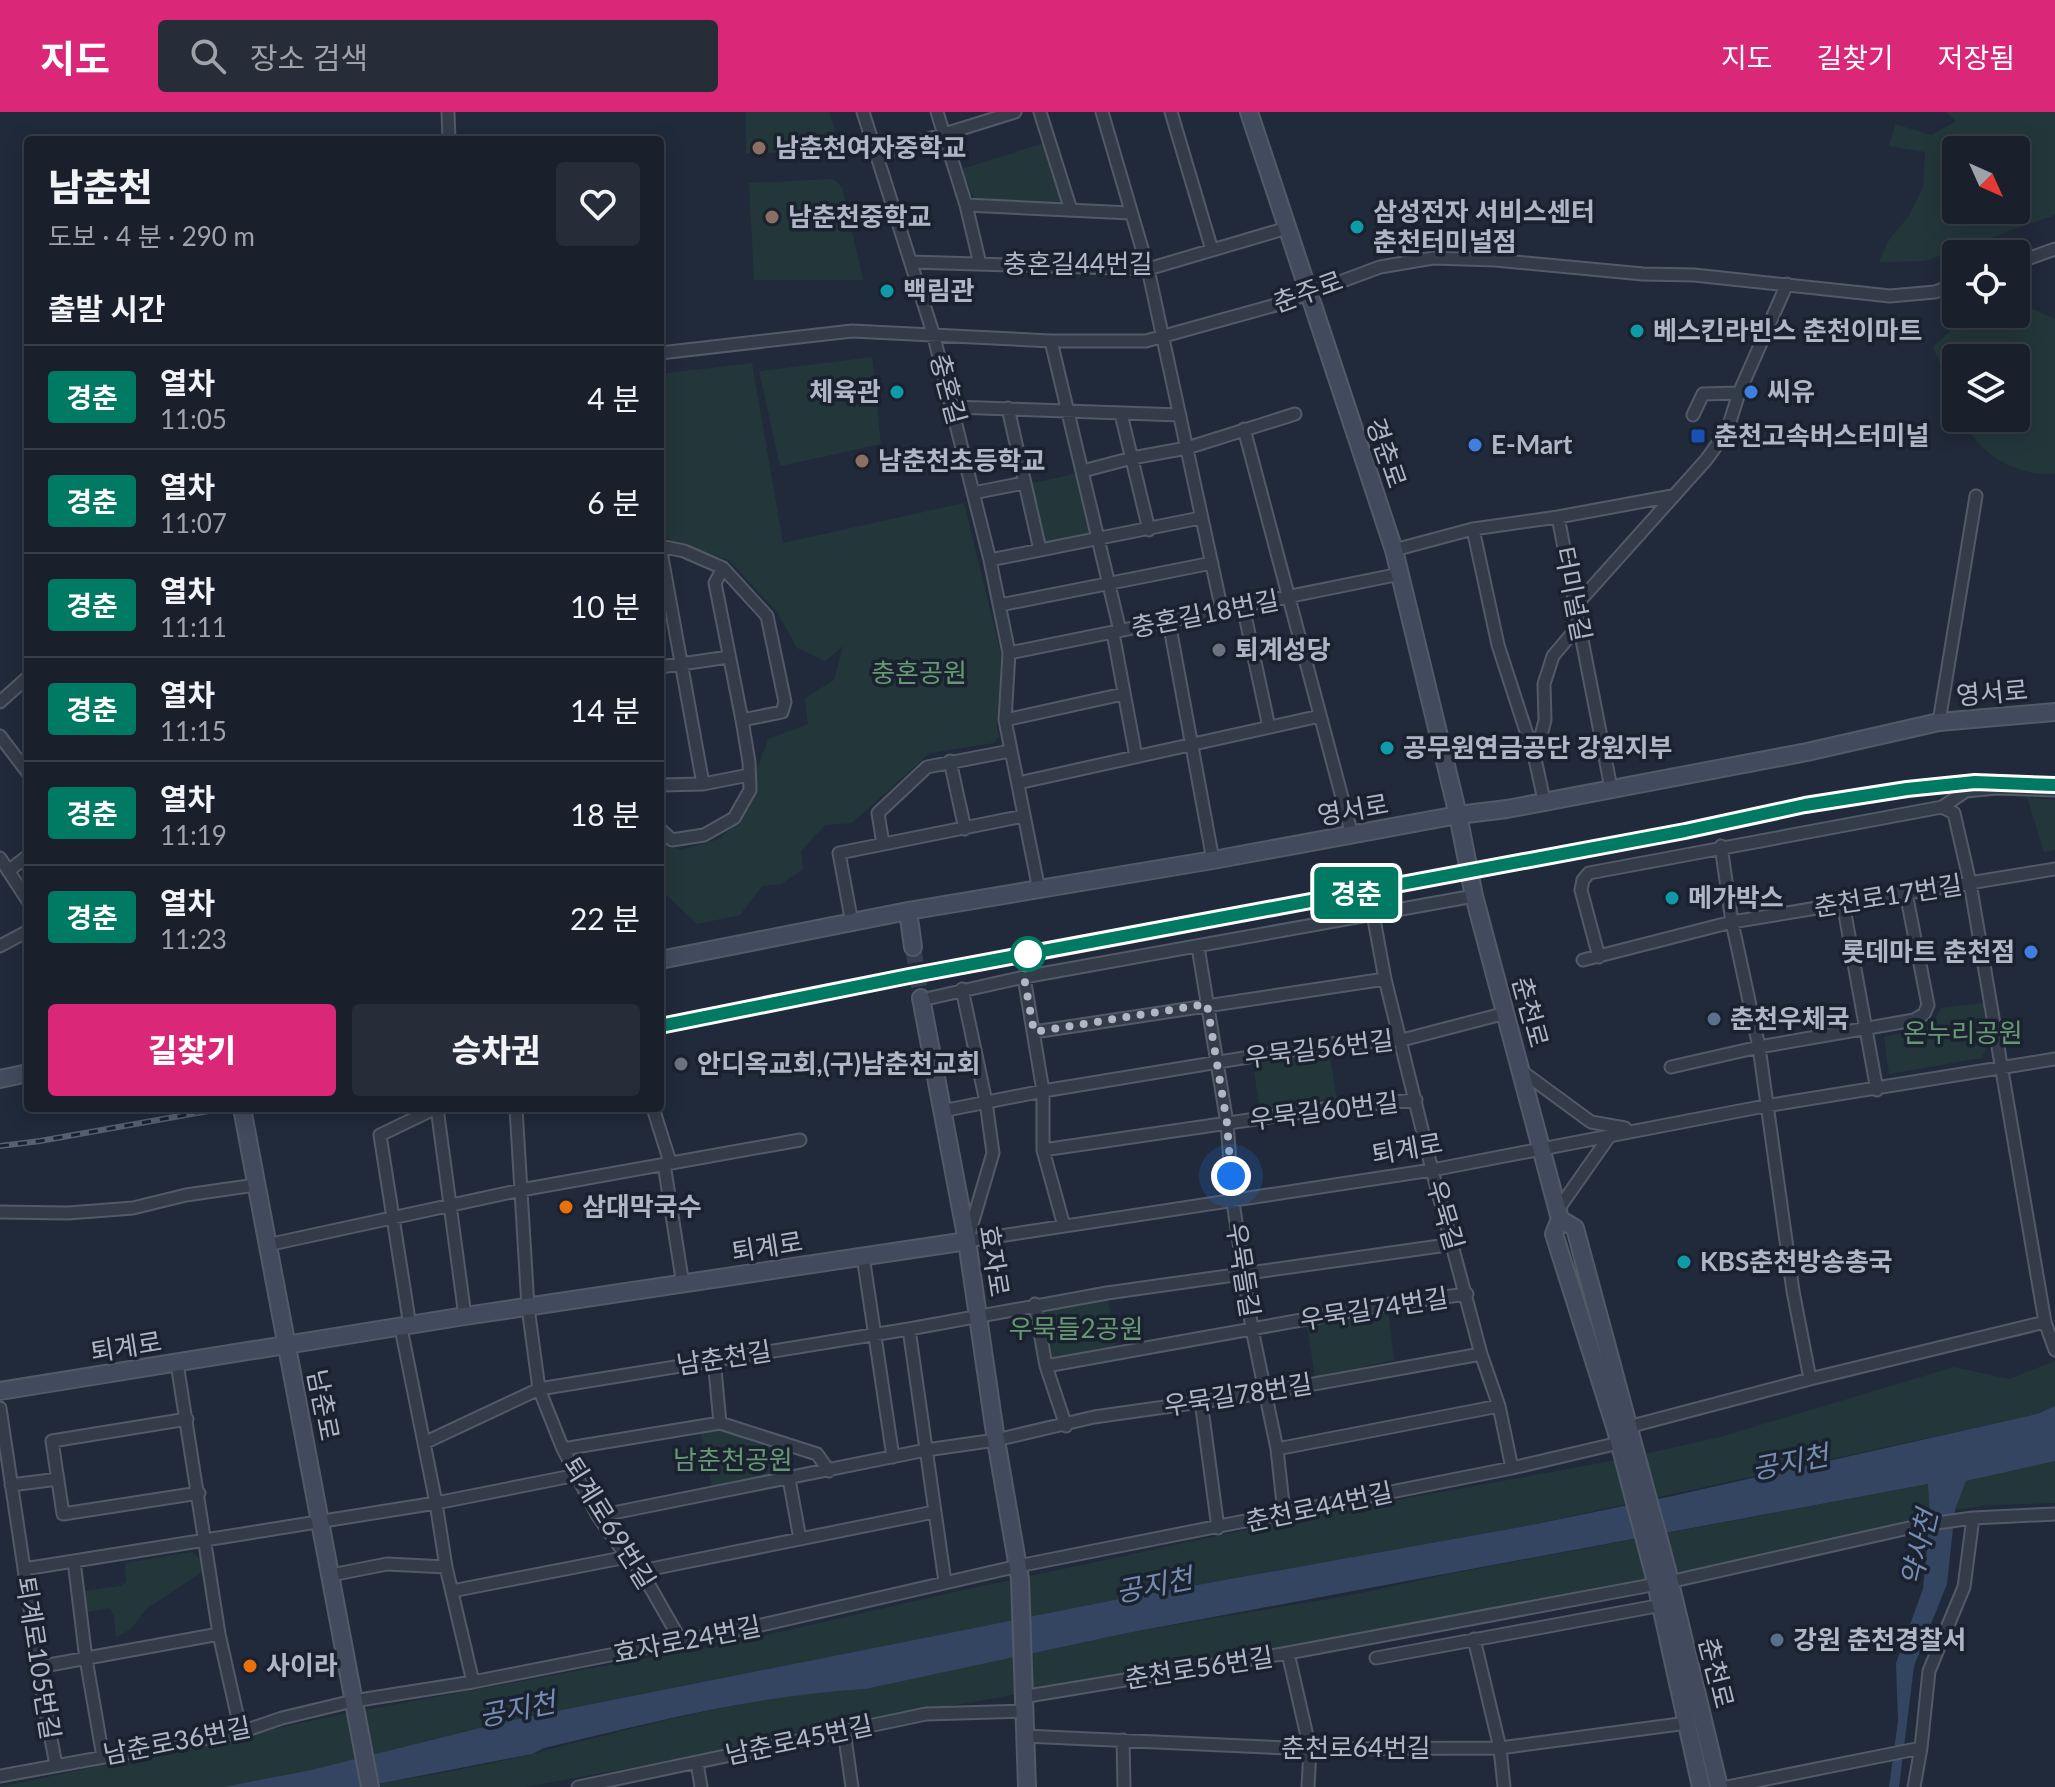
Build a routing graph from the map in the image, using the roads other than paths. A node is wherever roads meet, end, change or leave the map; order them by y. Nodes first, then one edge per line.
1 (448, 112) edge
2 (863, 112) edge
3 (937, 112) edge
4 (1015, 112) edge
5 (1040, 112) edge
6 (1102, 112) edge
7 (1171, 112) edge
8 (1249, 112) edge
9 (944, 134) junction
10 (449, 136) edge
11 (877, 155) junction
12 (966, 205) junction
13 (1071, 210) junction
14 (1130, 213) junction
15 (1287, 228) junction
16 (2055, 249) edge
17 (1212, 250) junction
18 (2030, 258) edge
19 (911, 262) junction
20 (980, 264) junction
21 (1148, 269) junction
22 (1787, 284) junction
23 (1942, 289) edge
24 (1309, 293) junction
25 (933, 333) junction
26 (1161, 338) junction
27 (1051, 341) junction
28 (664, 353) edge
29 (1739, 393) junction
30 (953, 407) junction
31 (1008, 408) junction
32 (1067, 409) junction
33 (1121, 414) junction
34 (1295, 414) dead end
35 (1180, 415) junction
36 (1693, 415) dead end
37 (1244, 429) junction
38 (1187, 448) junction
39 (1132, 458) junction
40 (1083, 471) junction
41 (1024, 483) junction
42 (973, 493) junction
43 (1672, 496) junction
44 (1976, 496) dead end
45 (1558, 517) junction
46 (1200, 518) junction
47 (1473, 529) junction
48 (1149, 530) junction
49 (1098, 538) junction
50 (664, 547) edge
51 (1040, 550) junction
52 (1394, 550) junction
53 (990, 560) junction
54 (1212, 563) junction
55 (664, 567) edge
56 (723, 568) junction
57 (1400, 574) junction
58 (1110, 583) junction
59 (1288, 598) junction
60 (1577, 604) junction
61 (1000, 605) junction
62 (1243, 606) junction
63 (1222, 611) junction
64 (1169, 622) junction
65 (1580, 624) junction
66 (1116, 632) junction
67 (1009, 653) junction
68 (729, 657) junction
69 (682, 663) junction
70 (664, 666) edge
71 (24, 681) edge
72 (1123, 694) junction
73 (0, 702) edge
74 (2055, 712) edge
75 (1320, 716) junction
76 (742, 720) junction
77 (1005, 720) junction
78 (1939, 722) junction
79 (1269, 727) junction
80 (0, 736) edge
81 (1191, 746) junction
82 (1010, 751) junction
83 (1136, 757) junction
84 (1535, 759) junction
85 (950, 761) junction
86 (24, 768) edge
87 (749, 775) junction
88 (1018, 783) junction
89 (703, 784) junction
90 (664, 785) edge
91 (1611, 788) junction
92 (2055, 790) edge
93 (1544, 800) junction
94 (1942, 807) junction
95 (1458, 815) junction
96 (1024, 816) junction
97 (965, 829) junction
98 (664, 833) edge
99 (1352, 835) junction
100 (883, 844) junction
101 (1721, 846) junction
102 (0, 858) edge
103 (24, 859) edge
104 (1213, 860) junction
105 (2055, 869) edge
106 (8, 871) junction
107 (1970, 883) junction
108 (1039, 890) junction
109 (1906, 893) junction
110 (24, 895) edge
111 (1474, 896) junction
112 (1843, 903) junction
113 (908, 911) junction
114 (1373, 914) junction
115 (1732, 922) junction
116 (852, 923) junction
117 (24, 933) edge
118 (0, 946) edge
119 (913, 947) tunnel mouth
120 (1198, 947) junction
121 (1599, 957) junction
122 (664, 959) edge
123 (1583, 960) dead end
124 (1024, 977) junction
125 (1385, 979) junction
126 (962, 989) junction
127 (921, 999) joint
128 (1207, 1004) junction
129 (1506, 1013) junction
130 (1865, 1029) junction
131 (1034, 1032) junction
132 (1402, 1040) junction
133 (1759, 1047) junction
134 (2055, 1059) edge
135 (1218, 1062) junction
136 (1671, 1067) dead end
137 (2001, 1068) junction
138 (1520, 1070) junction
139 (24, 1074) edge
140 (0, 1079) edge
141 (1877, 1090) junction
142 (1043, 1091) junction
143 (1416, 1100) junction
144 (986, 1102) junction
145 (1765, 1106) junction
146 (942, 1111) junction
147 (243, 1112) edge
148 (429, 1112) edge
149 (437, 1112) edge
150 (516, 1112) edge
151 (654, 1112) edge
152 (1227, 1123) junction
153 (1637, 1129) junction
154 (1611, 1134) junction
155 (800, 1140) dead end
156 (1540, 1147) junction
157 (1043, 1150) junction
158 (667, 1163) junction
159 (1432, 1170) junction
160 (256, 1185) junction
161 (521, 1190) junction
162 (1233, 1202) junction
163 (449, 1205) junction
164 (0, 1212) edge
165 (1558, 1215) junction
166 (394, 1218) junction
167 (1064, 1226) junction
168 (967, 1241) junction
169 (1454, 1244) junction
170 (267, 1245) junction
171 (863, 1256) junction
172 (1244, 1274) junction
173 (683, 1285) junction
174 (1467, 1294) junction
175 (1035, 1304) junction
176 (528, 1307) junction
177 (465, 1316) junction
178 (978, 1316) junction
179 (2045, 1322) junction
180 (406, 1327) junction
181 (909, 1329) junction
182 (1252, 1329) junction
183 (875, 1334) junction
184 (287, 1345) junction
185 (2055, 1350) edge
186 (1481, 1354) junction
187 (714, 1359) junction
188 (177, 1363) junction
189 (1046, 1366) junction
190 (1810, 1379) junction
191 (539, 1389) junction
192 (0, 1391) edge
193 (1264, 1393) junction
194 (1201, 1401) junction
195 (1499, 1406) junction
196 (0, 1408) edge
197 (187, 1419) junction
198 (720, 1423) junction
199 (1066, 1426) junction
200 (1628, 1427) junction
201 (996, 1440) junction
202 (424, 1443) junction
203 (563, 1449) junction
204 (1277, 1449) junction
205 (926, 1450) junction
206 (1625, 1452) junction
207 (893, 1457) junction
208 (1512, 1468) junction
209 (829, 1471) junction
210 (577, 1475) junction
211 (58, 1479) junction
212 (789, 1479) junction
213 (11, 1485) junction
214 (199, 1493) junction
215 (436, 1503) junction
216 (934, 1512) junction
217 (1284, 1513) junction
218 (2055, 1514) edge
219 (598, 1516) junction
220 (1970, 1519) junction
221 (321, 1521) junction
222 (1218, 1528) junction
223 (800, 1539) junction
224 (204, 1540) junction
225 (627, 1557) junction
226 (74, 1561) junction
227 (446, 1567) junction
228 (24, 1569) junction
229 (641, 1571) junction
230 (1019, 1572) junction
231 (331, 1575) junction
232 (1662, 1578) junction
233 (945, 1582) junction
234 (452, 1591) junction
235 (1662, 1605) junction
236 (219, 1634) junction
237 (1474, 1639) junction
238 (681, 1641) junction
239 (1288, 1653) junction
240 (1376, 1658) dead end
241 (86, 1659) junction
242 (38, 1667) junction
243 (473, 1682) junction
244 (1023, 1699) junction
245 (354, 1706) junction
246 (1687, 1723) junction
247 (844, 1731) junction
248 (241, 1732) junction
249 (1024, 1736) junction
250 (1123, 1740) junction
251 (1500, 1748) junction
252 (1310, 1749) junction
253 (1918, 1749) junction
254 (103, 1757) junction
255 (697, 1762) junction
256 (56, 1765) junction
257 (0, 1776) edge
258 (370, 1787) edge
259 (578, 1787) edge
260 (701, 1787) edge
261 (852, 1787) edge
262 (1027, 1787) edge
263 (1124, 1787) edge
264 (1308, 1787) edge
265 (1504, 1787) edge
266 (1701, 1787) edge
267 (1719, 1787) edge
268 (1727, 1787) edge
269 (1914, 1787) edge

1 - 10 street
2 - 11 street, 충혼길
3 - 9 street
4 - 9 street
5 - 13 street
6 - 14 street
7 - 17 street
8 - 15 street, 경춘로
9 - 11 street
9 - 12 street
11 - 19 street, 충혼길
12 - 13 street
12 - 20 street
13 - 14 street
14 - 21 street
15 - 17 street, 충혼길44번길
15 - 24 street, 경춘로
16 - 18 street
17 - 21 street, 충혼길44번길
19 - 20 street, 충혼길44번길
19 - 25 street, 충혼길
20 - 21 street, 충혼길44번길
21 - 26 street
22 - 23 street, 춘주로
22 - 24 street, 춘주로
22 - 29 street
24 - 26 street, 춘주로
24 - 52 street, 경춘로
25 - 27 street, 춘주로
25 - 28 street, 춘주로
25 - 30 street, 충혼길
26 - 27 street, 춘주로
26 - 35 street
27 - 32 street
29 - 36 street
29 - 43 street
30 - 31 street
30 - 42 street, 충혼길
31 - 32 street
31 - 41 street
32 - 33 street
32 - 40 street
33 - 35 street
33 - 39 street
34 - 37 street
35 - 38 street
37 - 38 street
37 - 59 street
38 - 39 street
38 - 46 street
39 - 40 street
39 - 48 street
40 - 49 street
41 - 42 street
41 - 51 street
42 - 53 street, 충혼길
43 - 45 street
43 - 60 street
44 - 78 street
45 - 47 street, 터미널길
45 - 60 street, 터미널길
46 - 48 street
46 - 54 street
47 - 52 street, 터미널길
47 - 84 street
48 - 49 street
49 - 51 street
49 - 58 street
50 - 56 street
51 - 53 street
52 - 57 street, 경춘로
53 - 61 street, 충혼길
54 - 58 street
54 - 63 street
55 - 69 street
56 - 68 street
56 - 76 street
57 - 59 street, 충혼길18번길
57 - 95 street, 경춘로
58 - 61 street
58 - 66 street
59 - 62 street, 충혼길18번길
59 - 75 street
60 - 65 street, 터미널길
61 - 67 street, 충혼길
62 - 63 street, 충혼길18번길
62 - 79 street
63 - 64 street, 충혼길18번길
64 - 66 street, 충혼길18번길
64 - 81 street
65 - 84 street
65 - 91 street, 터미널길
66 - 67 street, 충혼길18번길
66 - 72 street
67 - 77 street, 충혼길
68 - 69 street
68 - 76 street
69 - 70 street
69 - 89 street
71 - 73 street
72 - 77 street
72 - 83 street
74 - 78 street, 영서로
75 - 79 street
75 - 99 street
76 - 87 street
77 - 82 street, 충혼길
78 - 91 street, 영서로
79 - 81 street
80 - 86 street
81 - 83 street
81 - 104 street
82 - 85 street
82 - 88 street, 충혼길
83 - 88 street
84 - 93 street
85 - 97 street
85 - 100 street
87 - 89 street
87 - 98 street
88 - 96 street, 충혼길
89 - 90 street
91 - 93 street, 영서로
92 - 94 street
93 - 95 street, 영서로
94 - 101 street
94 - 107 street
95 - 99 street, 영서로
95 - 111 street, 춘천로
96 - 97 street
96 - 108 street, 충혼길
97 - 100 street
99 - 104 street, 영서로
100 - 116 street
101 - 115 street
101 - 121 street
102 - 106 street
103 - 106 street
104 - 108 street, 영서로
105 - 107 street, 춘천로17번길
106 - 110 street
107 - 109 street, 춘천로17번길
107 - 137 street
108 - 113 street, 영서로
109 - 112 street, 춘천로17번길
109 - 130 street
111 - 114 street
111 - 129 street, 춘천로
112 - 115 street, 춘천로17번길
112 - 130 street
113 - 116 street, 영서로
113 - 119 street
114 - 120 street
114 - 125 street, 우묵길
115 - 121 street, 춘천로17번길
115 - 133 street
116 - 122 street, 영서로
117 - 118 street
120 - 124 street
120 - 128 street, 우묵들길
121 - 123 street, 춘천로17번길
124 - 126 street
124 - 131 street
125 - 128 street
125 - 132 street, 우묵길
126 - 127 street
126 - 144 street
127 - 146 street, 효자로
128 - 131 street
128 - 135 street, 우묵들길
129 - 132 street, 우묵길56번길
129 - 138 street, 춘천로
130 - 133 street
130 - 141 street
131 - 142 street
132 - 135 street, 우묵길56번길
132 - 143 street, 우묵길
133 - 136 street
133 - 145 street
134 - 137 street, 퇴계로
135 - 142 street, 우묵길56번길
135 - 152 street, 우묵들길
137 - 141 street, 퇴계로
137 - 179 street
138 - 153 street
138 - 156 street, 춘천로
139 - 140 street
141 - 145 street, 퇴계로
142 - 144 street, 우묵길56번길
142 - 157 street
143 - 152 street, 우묵길60번길
143 - 159 street, 우묵길
144 - 146 street, 우묵길56번길
144 - 168 street
145 - 153 street, 퇴계로
145 - 190 street
146 - 168 street, 효자로
147 - 160 street, 남춘로
148 - 166 street
149 - 163 street
150 - 161 street, 퇴계로69번길
151 - 158 street
152 - 157 street, 우묵길60번길
152 - 162 street, 우묵들길
153 - 154 street, 퇴계로
154 - 156 street, 퇴계로
154 - 165 street
155 - 158 street
156 - 159 street, 퇴계로
156 - 165 street, 춘천로
157 - 167 street
158 - 161 street
158 - 173 street
159 - 162 street, 퇴계로
159 - 169 street, 우묵길
160 - 164 street
160 - 170 street, 남춘로
161 - 163 street
161 - 176 street, 퇴계로69번길
162 - 167 street, 퇴계로
162 - 172 street, 우묵들길
163 - 166 street
163 - 177 street
165 - 200 street, 춘천로
165 - 206 street, 춘천로
166 - 170 street
166 - 180 street
167 - 168 street, 퇴계로
168 - 171 street, 퇴계로
168 - 178 street, 효자로
169 - 172 street, 남춘천길
169 - 174 street, 우묵길
170 - 184 street, 남춘로
171 - 173 street, 퇴계로
171 - 183 street
172 - 175 street, 남춘천길
172 - 182 street, 우묵들길
173 - 176 street, 퇴계로
174 - 182 street, 우묵길74번길
174 - 186 street, 우묵길
175 - 178 street, 남춘천길
175 - 189 street
176 - 177 street, 퇴계로
176 - 191 street, 퇴계로69번길
177 - 180 street, 퇴계로
178 - 181 street, 남춘천길
178 - 201 street, 효자로
179 - 185 street
179 - 190 street
180 - 184 street, 퇴계로
180 - 202 street
181 - 183 street, 남춘천길
181 - 205 street
182 - 189 street, 우묵길74번길
182 - 193 street, 우묵들길
183 - 187 street, 남춘천길
183 - 207 street
184 - 188 street, 퇴계로
184 - 221 street, 남춘로
186 - 193 street, 우묵길78번길
186 - 195 street, 우묵길
187 - 191 street, 남춘천길
187 - 198 street
188 - 192 street, 퇴계로
188 - 197 street
189 - 199 street
190 - 200 street
191 - 202 street, 남춘천길
191 - 203 street, 퇴계로69번길
193 - 194 street, 우묵길78번길
193 - 204 street, 우묵들길
194 - 199 street, 우묵길78번길
194 - 222 street
195 - 204 street
195 - 208 street, 우묵길
196 - 213 street, 퇴계로105번길
197 - 211 street
197 - 214 street
198 - 203 street
198 - 209 street
199 - 201 street, 우묵길78번길
200 - 206 street, 춘천로
201 - 205 street, 우묵길78번길
201 - 230 street, 효자로
202 - 215 street
203 - 210 street, 퇴계로69번길
204 - 217 street, 우묵들길
205 - 207 street, 우묵길78번길
205 - 216 street
206 - 208 street, 춘천로44번길
206 - 232 street
207 - 209 street, 우묵길78번길
208 - 217 street, 춘천로44번길
209 - 212 street, 우묵길78번길
210 - 215 street
210 - 219 street, 퇴계로69번길
211 - 213 street
211 - 214 street
212 - 219 street, 우묵길78번길
212 - 223 street
213 - 228 street, 퇴계로105번길
214 - 224 street
215 - 221 street
215 - 227 street
216 - 223 street
216 - 233 street
217 - 222 street, 춘천로44번길
218 - 220 street, 춘천로56번길
219 - 225 street, 퇴계로69번길
220 - 232 street, 춘천로56번길
220 - 253 street
221 - 224 street
221 - 231 street, 남춘로
222 - 230 street, 춘천로44번길
223 - 229 street
224 - 226 street
224 - 236 street
225 - 229 street, 퇴계로69번길
225 - 234 street
226 - 228 street
226 - 241 street
227 - 231 street
227 - 234 street
228 - 242 street, 퇴계로105번길
229 - 238 street, 퇴계로69번길
230 - 233 street, 효자로24번길
230 - 244 street, 효자로
231 - 245 street, 남춘로
232 - 235 street, 춘천로
232 - 239 street, 춘천로56번길
232 - 267 street, 춘천로
233 - 238 street, 효자로24번길
234 - 243 street
235 - 237 street
235 - 246 street, 춘천로
236 - 241 street
236 - 248 street
237 - 240 street
237 - 251 street
238 - 243 street, 효자로24번길
239 - 244 street, 춘천로56번길
239 - 252 street
241 - 242 street
241 - 254 street
242 - 256 street, 퇴계로105번길
243 - 245 street, 효자로24번길
244 - 247 street, 남춘로45번길
244 - 249 street
245 - 248 street, 남춘로36번길
245 - 258 street, 남춘로
246 - 251 street, 춘천로64번길
246 - 266 street, 춘천로
247 - 255 street, 남춘로45번길
247 - 261 street
248 - 254 street, 남춘로36번길
249 - 250 street, 춘천로64번길
249 - 262 street
250 - 252 street, 춘천로64번길
250 - 263 street
251 - 252 street, 춘천로64번길
251 - 265 street
252 - 264 street
253 - 268 street
253 - 269 street
254 - 256 street, 남춘로36번길
255 - 259 street, 남춘로45번길
255 - 260 street
256 - 257 street, 남춘로36번길

